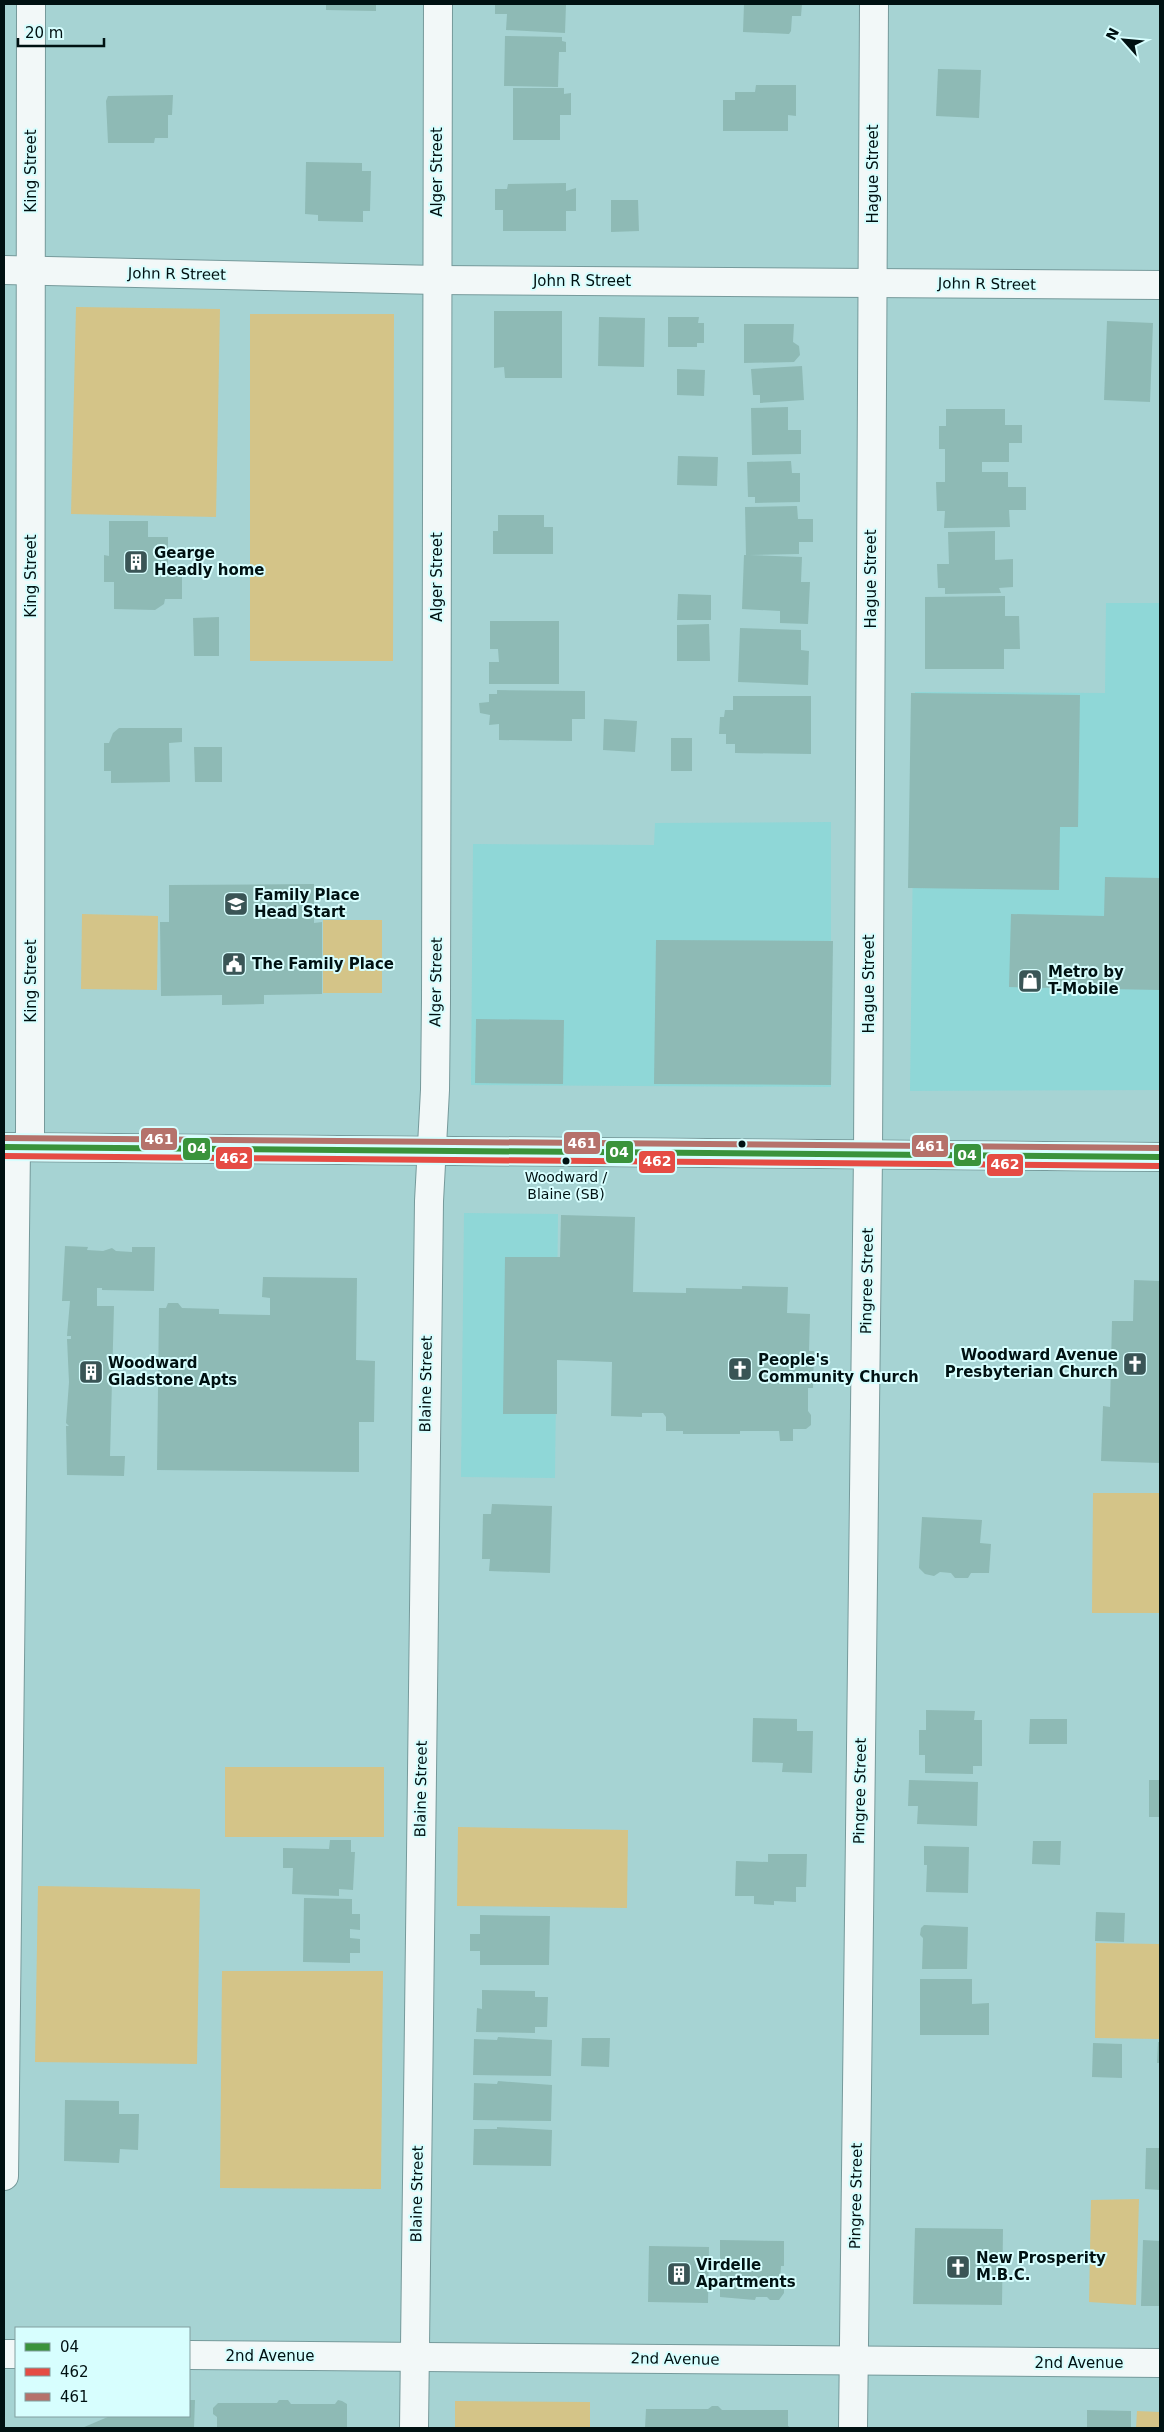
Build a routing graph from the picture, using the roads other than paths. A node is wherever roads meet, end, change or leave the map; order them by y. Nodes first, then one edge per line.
1 (31, 4) edge
2 (438, 4) edge
3 (874, 4) edge
4 (4, 270) edge
5 (30, 270) junction
6 (437, 280) junction
7 (873, 283) junction
8 (1160, 285) edge
9 (16, 1147) edge
10 (432, 1150) junction
11 (868, 1154) junction
12 (1160, 1157) edge
13 (4, 2176) edge
14 (190, 2355) edge
15 (414, 2357) junction
16 (854, 2361) junction
17 (1160, 2363) edge
18 (414, 2428) edge
19 (853, 2428) edge

1 - 5 street, King Street
2 - 6 street, Alger Street
3 - 7 street, Hague Street
4 - 5 street, John R Street
5 - 6 street, John R Street
5 - 9 street, King Street
6 - 7 street, John R Street
6 - 10 street, Alger Street
7 - 8 street, John R Street
7 - 11 street, Hague Street
9 - 10 street
9 - 13 street, King Street
10 - 11 street
10 - 15 street, Blaine Street
11 - 12 street
11 - 16 street, Pingree Street
14 - 15 street, 2nd Avenue
15 - 16 street, 2nd Avenue
15 - 18 street, Blaine Street
16 - 17 street, 2nd Avenue
16 - 19 street, Pingree Street

